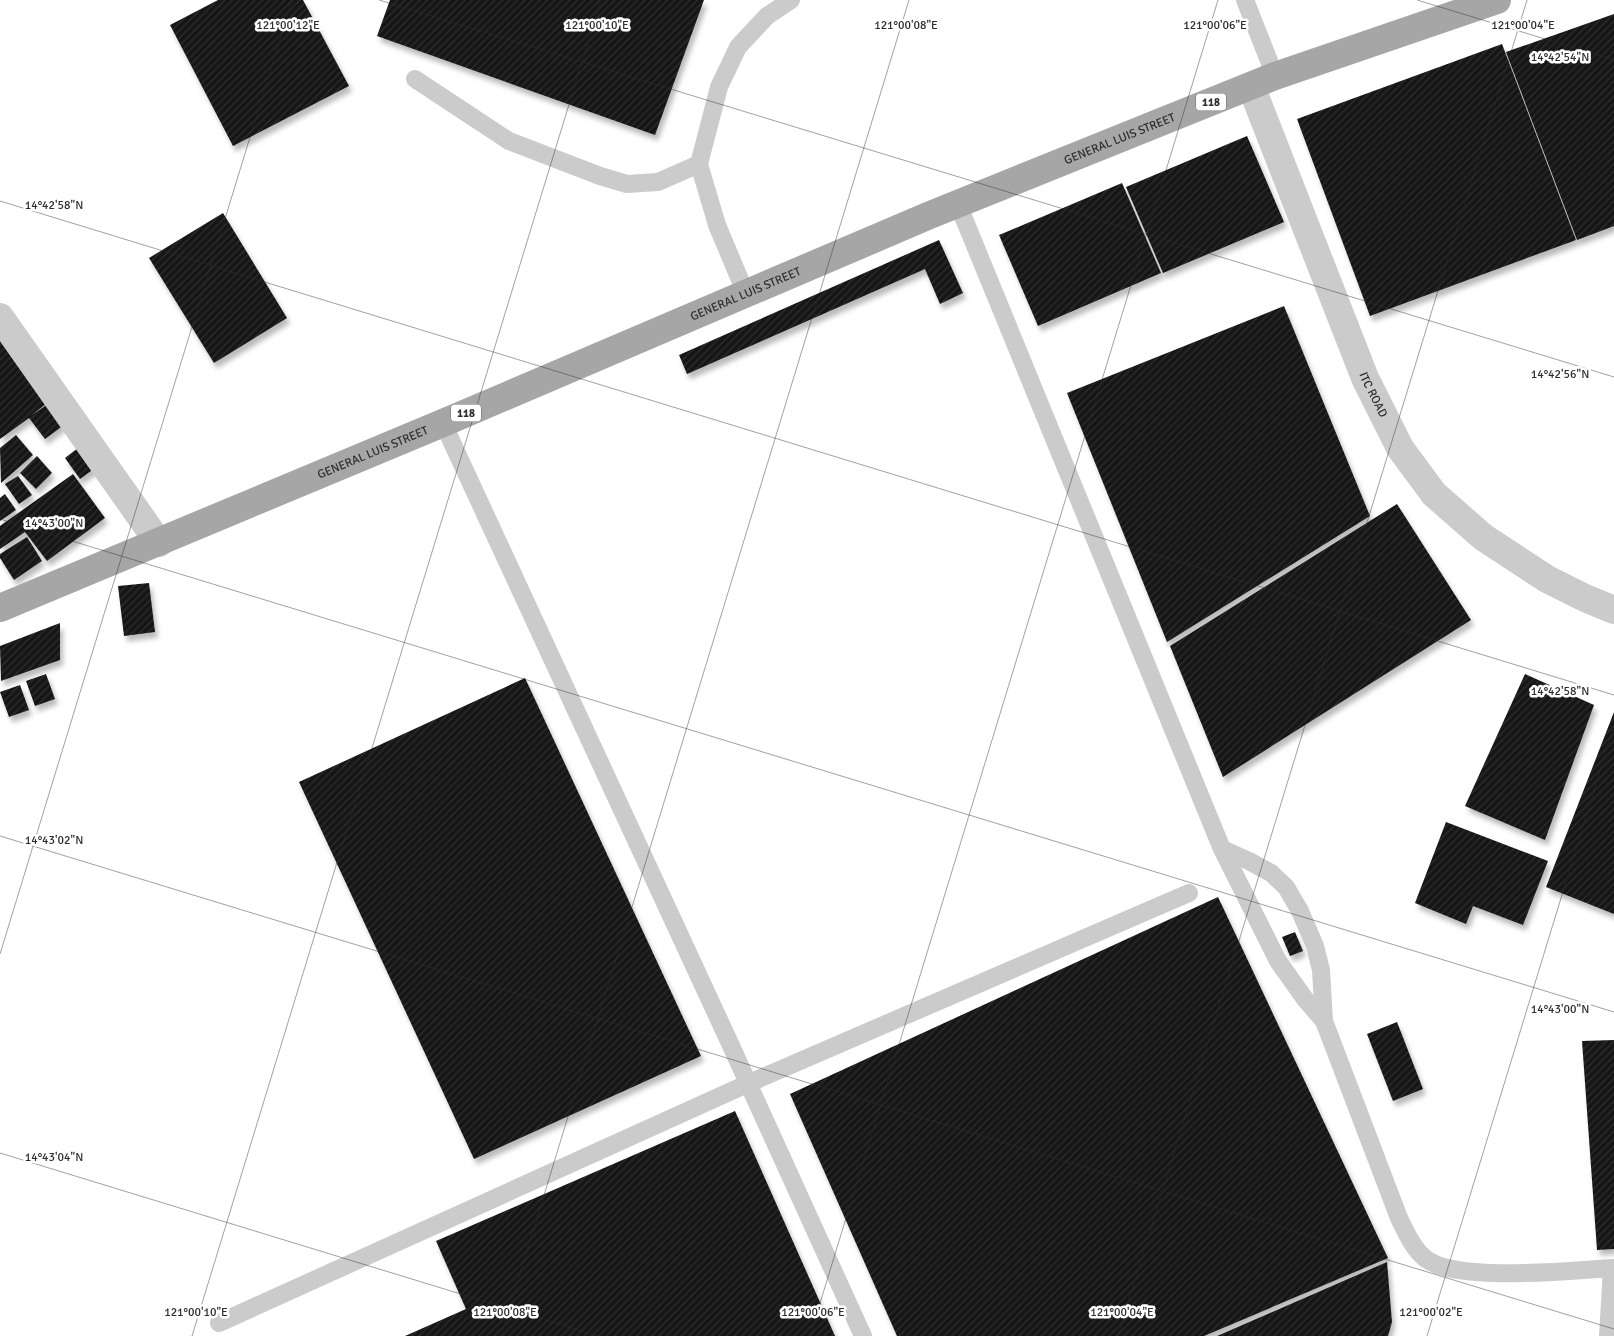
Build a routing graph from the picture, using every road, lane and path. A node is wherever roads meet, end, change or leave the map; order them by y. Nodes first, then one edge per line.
1 (791, 0) edge
2 (1244, 0) edge
3 (1497, 0) edge
4 (415, 79) dead end
5 (1263, 81) junction
6 (699, 164) junction
7 (958, 204) junction
8 (746, 294) junction
9 (0, 318) edge
10 (443, 423) junction
11 (159, 543) junction
12 (0, 608) edge
13 (1614, 610) edge
14 (1222, 849) junction
15 (1190, 893) dead end
16 (1324, 1021) junction
17 (747, 1084) junction
18 (1613, 1268) edge
19 (219, 1323) dead end
20 (863, 1336) edge
21 (1608, 1336) edge

1 - 6 lane
2 - 5 lane
3 - 5 main road, GENERAL LUIS STREET / 118
4 - 6 lane
5 - 7 main road, GENERAL LUIS STREET / 118
5 - 13 street, ITC ROAD
6 - 8 lane
7 - 8 main road, GENERAL LUIS STREET / 118
7 - 14 lane
8 - 10 main road, GENERAL LUIS STREET / 118
9 - 11 street
10 - 11 main road, GENERAL LUIS STREET / 118
10 - 17 lane
11 - 12 main road, GENERAL LUIS STREET / 118
14 - 16 lane
14 - 16 lane
15 - 17 lane
16 - 18 lane
17 - 19 lane
17 - 20 lane
18 - 21 lane

